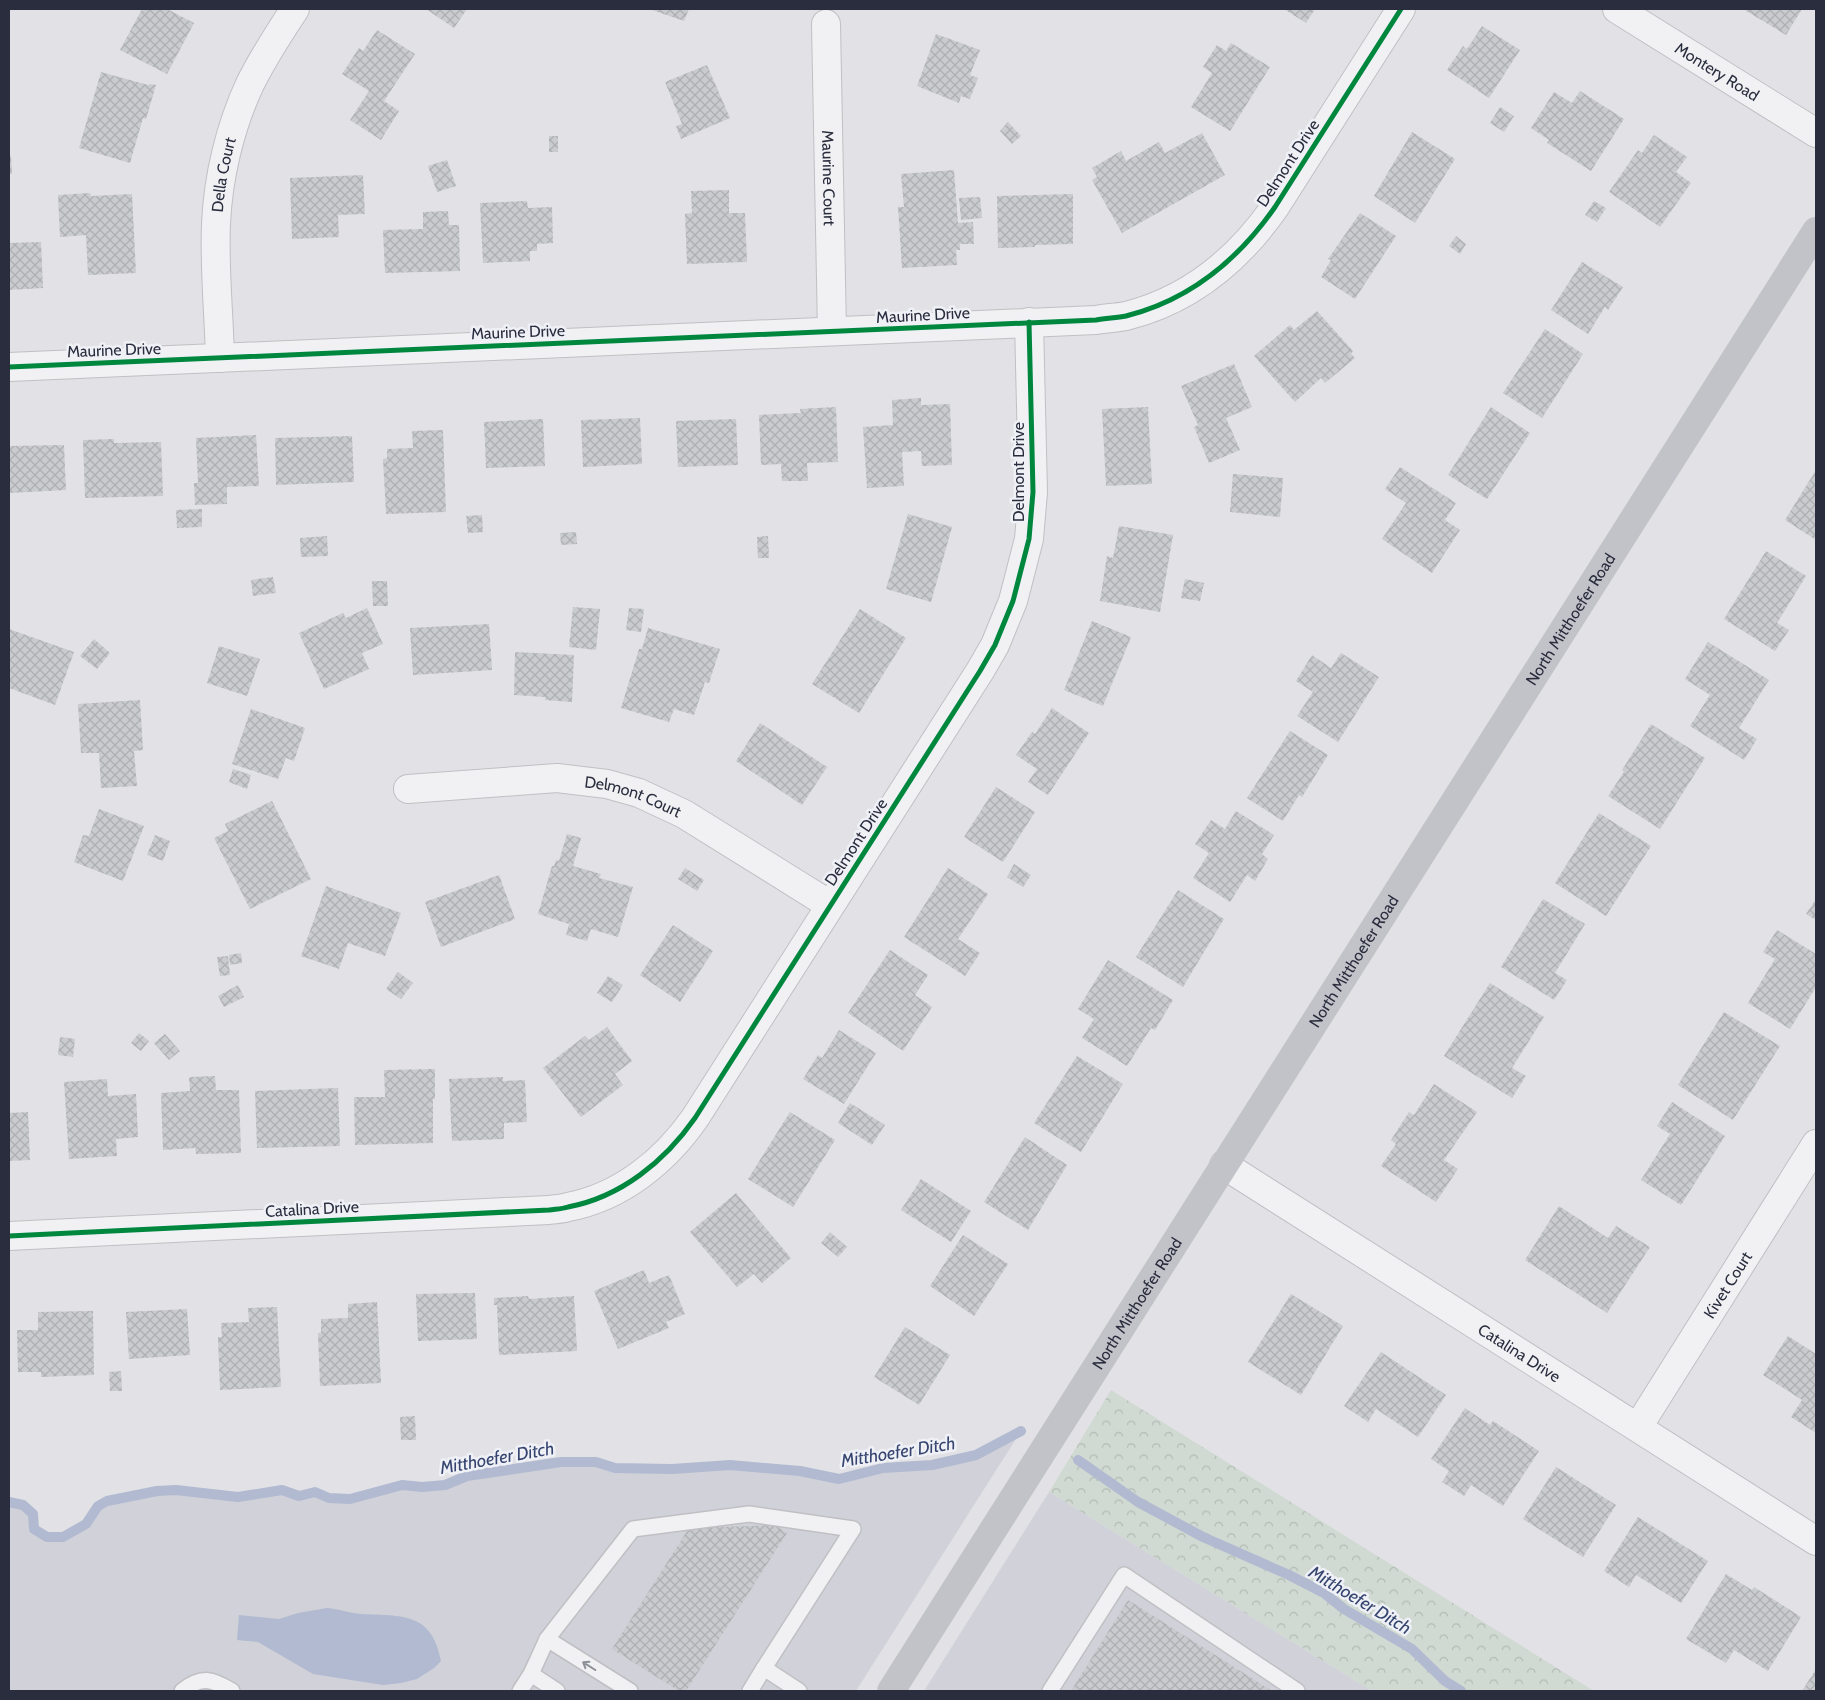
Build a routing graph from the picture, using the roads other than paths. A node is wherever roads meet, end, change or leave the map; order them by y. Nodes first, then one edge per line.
1 (295, 9) edge
2 (1401, 9) edge
3 (1617, 9) edge
4 (826, 24) dead end
5 (1816, 133) edge
6 (1816, 231) edge
7 (1029, 322) junction
8 (832, 332) junction
9 (220, 358) junction
10 (9, 367) edge
11 (408, 789) dead end
12 (830, 905) junction
13 (1816, 1144) edge
14 (1224, 1165) junction
15 (613, 1192) joint
16 (9, 1236) edge
17 (1638, 1427) junction
18 (1816, 1541) edge
19 (547, 1639) junction
20 (764, 1668) junction
21 (530, 1674) junction
22 (182, 1691) edge
23 (232, 1691) edge
24 (520, 1691) edge
25 (557, 1691) edge
26 (630, 1691) edge
27 (750, 1691) edge
28 (799, 1691) edge
29 (890, 1691) edge
30 (1050, 1691) edge
31 (1297, 1691) edge

1 - 9 street, Della Court
2 - 7 street, Delmont Drive
3 - 5 street, Montery Road
4 - 8 street, Maurine Court
6 - 14 main road, North Mitthoefer Road
7 - 8 street, Maurine Drive
7 - 12 street, Delmont Drive
8 - 9 street, Maurine Drive
9 - 10 street, Maurine Drive
11 - 12 street, Delmont Court
12 - 15 street, Delmont Drive
13 - 17 street, Kivet Court
14 - 17 street, Catalina Drive
14 - 29 main road, North Mitthoefer Road
15 - 16 street, Catalina Drive
17 - 18 street, Catalina Drive
19 - 20 lane
19 - 21 lane
26 -> 19 lane
20 - 27 lane
20 - 28 lane
21 - 24 lane
21 - 25 lane
22 - 23 lane
30 - 31 lane

